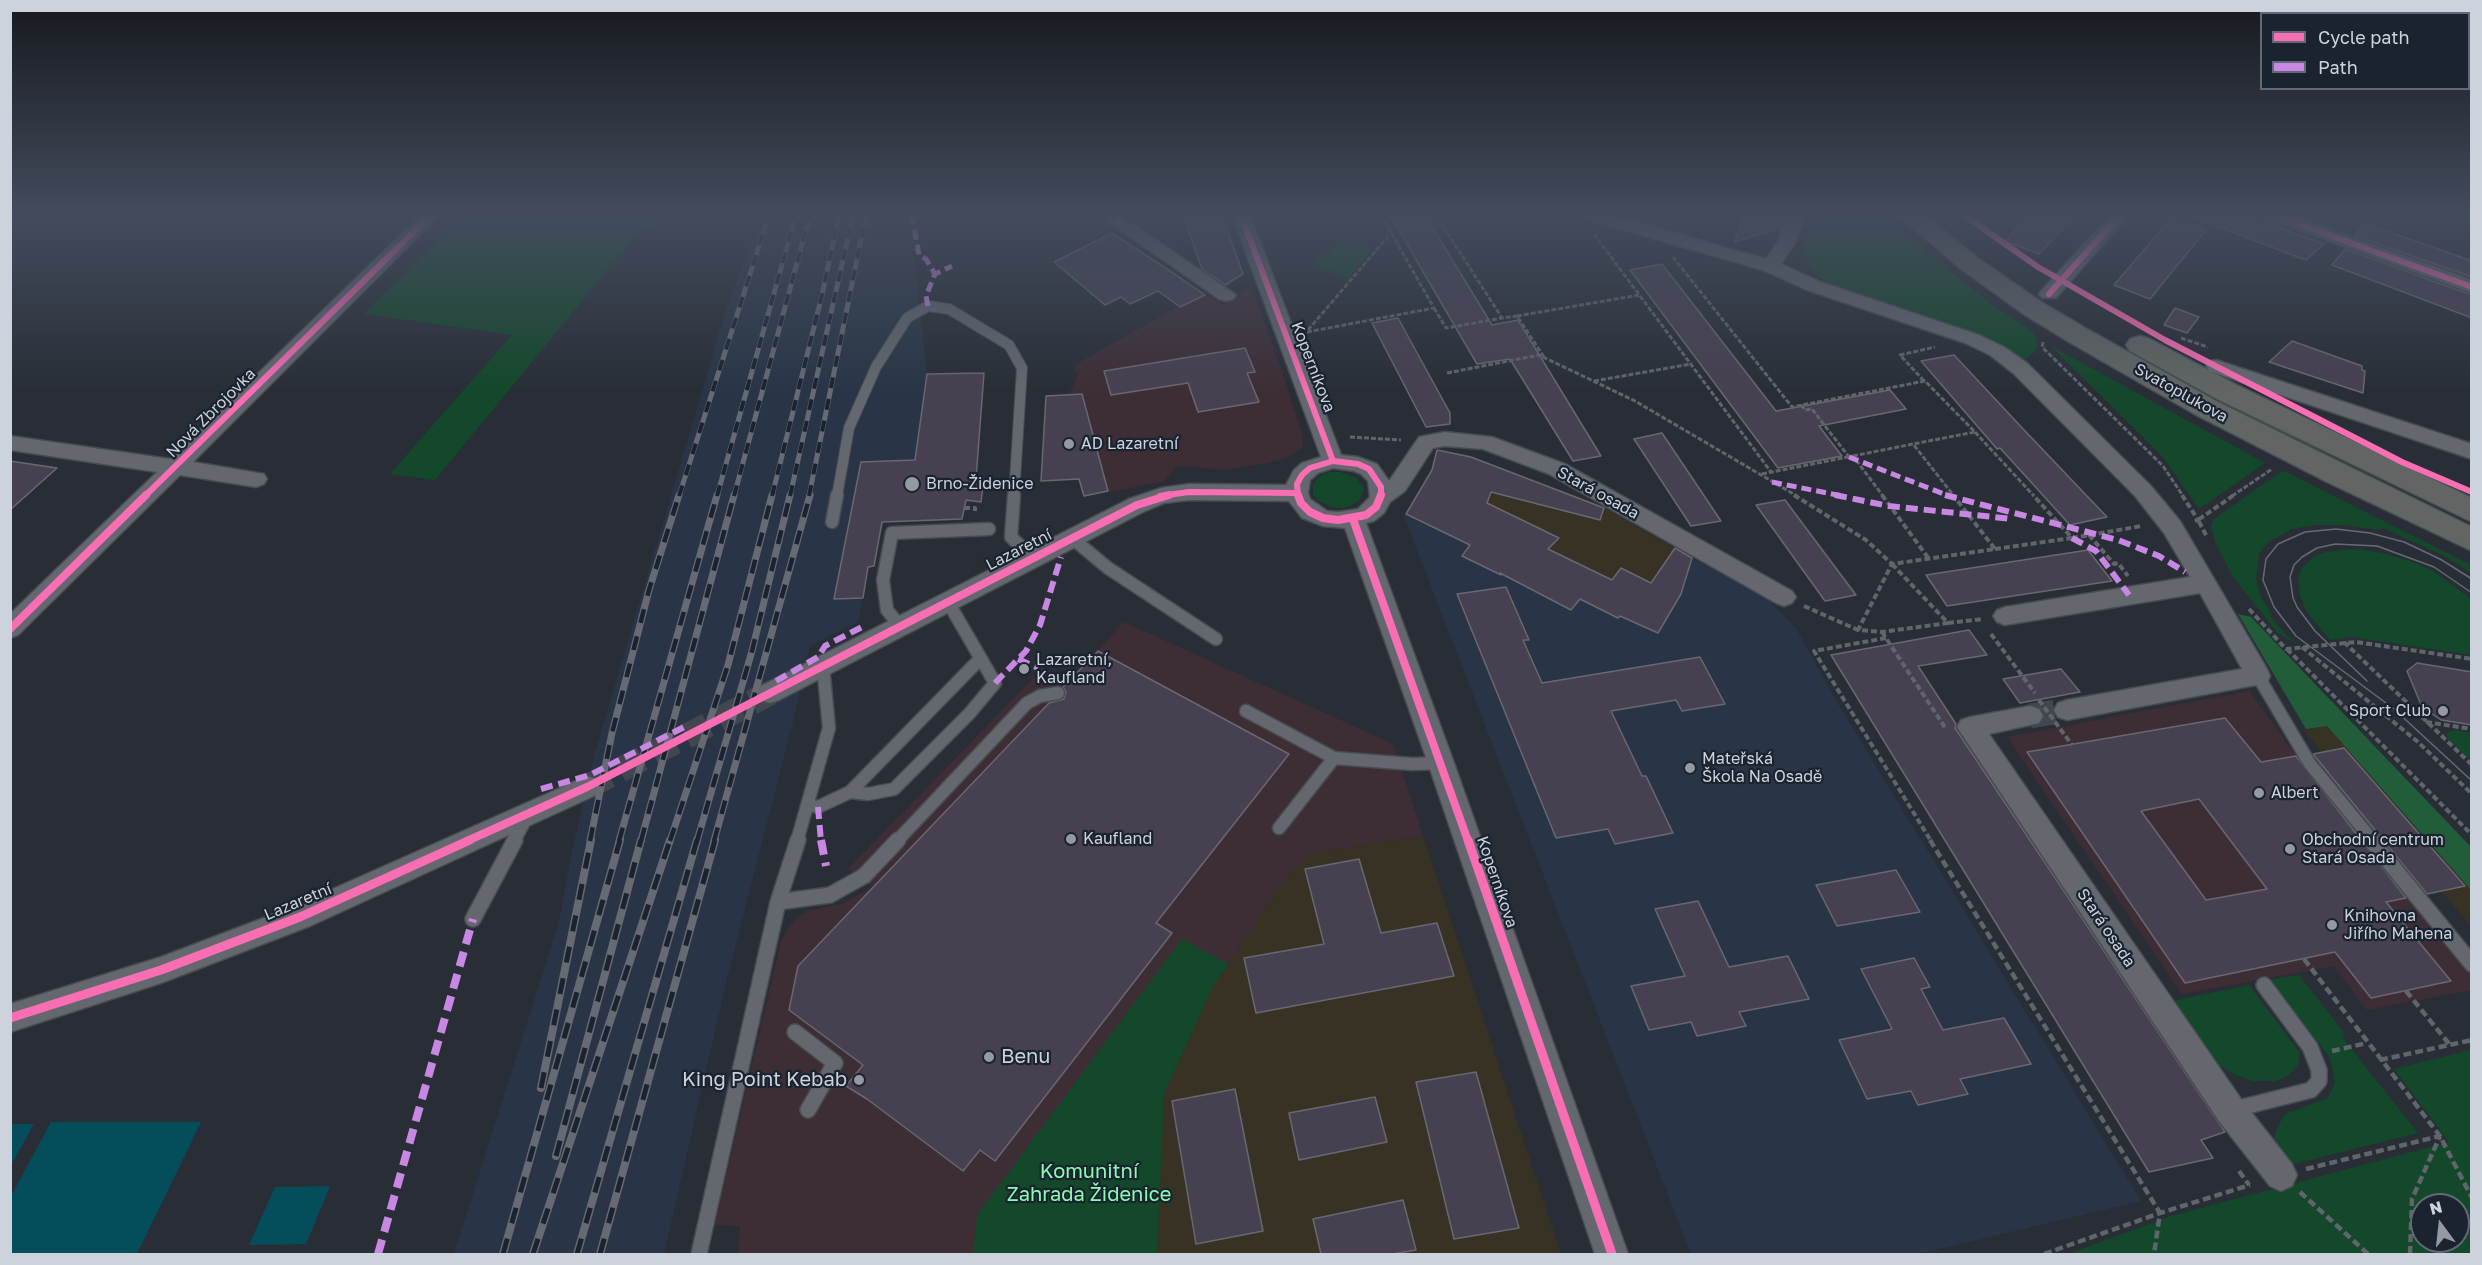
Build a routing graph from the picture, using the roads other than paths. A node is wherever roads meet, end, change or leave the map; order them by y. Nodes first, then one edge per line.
1 (371, 274) edge
2 (1195, 274) edge
3 (1263, 274) edge
4 (1788, 274) edge
5 (1984, 274) edge
6 (2020, 274) edge
7 (2067, 274) edge
8 (2436, 274) edge
9 (2472, 287) edge
10 (2049, 294) junction
11 (1226, 295) dead end
12 (2216, 366) dead end
13 (10, 442) edge
14 (2472, 452) edge
15 (1334, 461) junction
16 (1409, 467) junction
17 (175, 468) junction
18 (1369, 469) junction
19 (256, 479) dead end
20 (1297, 493) junction
21 (1381, 497) junction
22 (2472, 511) edge
23 (1353, 519) junction
24 (832, 522) dead end
25 (989, 529) dead end
26 (1072, 538) junction
27 (2472, 540) edge
28 (1033, 558) junction
29 (2206, 582) junction
30 (1785, 597) road end
31 (948, 602) junction
32 (2005, 616) road end
33 (900, 627) junction
34 (10, 629) edge
35 (1216, 639) dead end
36 (980, 659) junction
37 (823, 666) junction
38 (2258, 676) junction
39 (770, 693) tunnel mouth
40 (1058, 693) dead end
41 (2067, 710) tunnel mouth
42 (1246, 711) dead end
43 (2030, 716) tunnel mouth
44 (1334, 758) junction
45 (1441, 763) junction
46 (587, 787) tunnel mouth
47 (850, 792) junction
48 (809, 805) junction
49 (530, 811) junction
50 (1279, 828) dead end
51 (778, 902) junction
52 (473, 919) dead end
53 (2472, 964) edge
54 (2264, 985) dead end
55 (10, 1018) edge
56 (795, 1032) dead end
57 (808, 1110) dead end
58 (2230, 1110) junction
59 (2282, 1175) road end
60 (699, 1254) edge
61 (1612, 1254) edge

1 - 17 street, Nová Zbrojovka
2 - 11 street
3 - 15 street, Koperníkova
4 - 29 street
5 - 27 main road, Svatoplukova
6 - 10 main road, Svatoplukova
7 - 10 street
8 - 9 street
10 - 22 main road, Svatoplukova
12 - 14 street
13 - 17 street
15 - 18 street
15 - 20 street
16 - 18 street
16 - 21 street, Stará osada
16 - 30 street, Stará osada
17 - 19 street
17 - 34 street, Nová Zbrojovka
18 - 21 street
20 - 23 street
20 - 26 street, Lazaretní
21 - 23 street
23 - 45 street, Koperníkova
24 - 28 lane
25 - 33 lane
26 - 28 street, Lazaretní
26 - 35 lane
28 - 31 street, Lazaretní
29 - 32 street
29 - 38 street
31 - 33 street, Lazaretní
31 - 36 lane
33 - 37 street, Lazaretní
36 - 47 lane
36 - 47 lane
37 - 39 street, Lazaretní
37 - 48 lane
38 - 41 street
38 - 53 lane
40 - 51 lane
42 - 44 lane
43 - 58 street, Stará osada
44 - 45 lane
44 - 50 lane
45 - 61 street, Koperníkova
46 - 49 street, Lazaretní
47 - 48 lane
48 - 51 lane
49 - 52 lane
49 - 55 street, Lazaretní
51 - 60 lane
54 - 58 lane
56 - 57 lane
58 - 59 street, Stará osada

